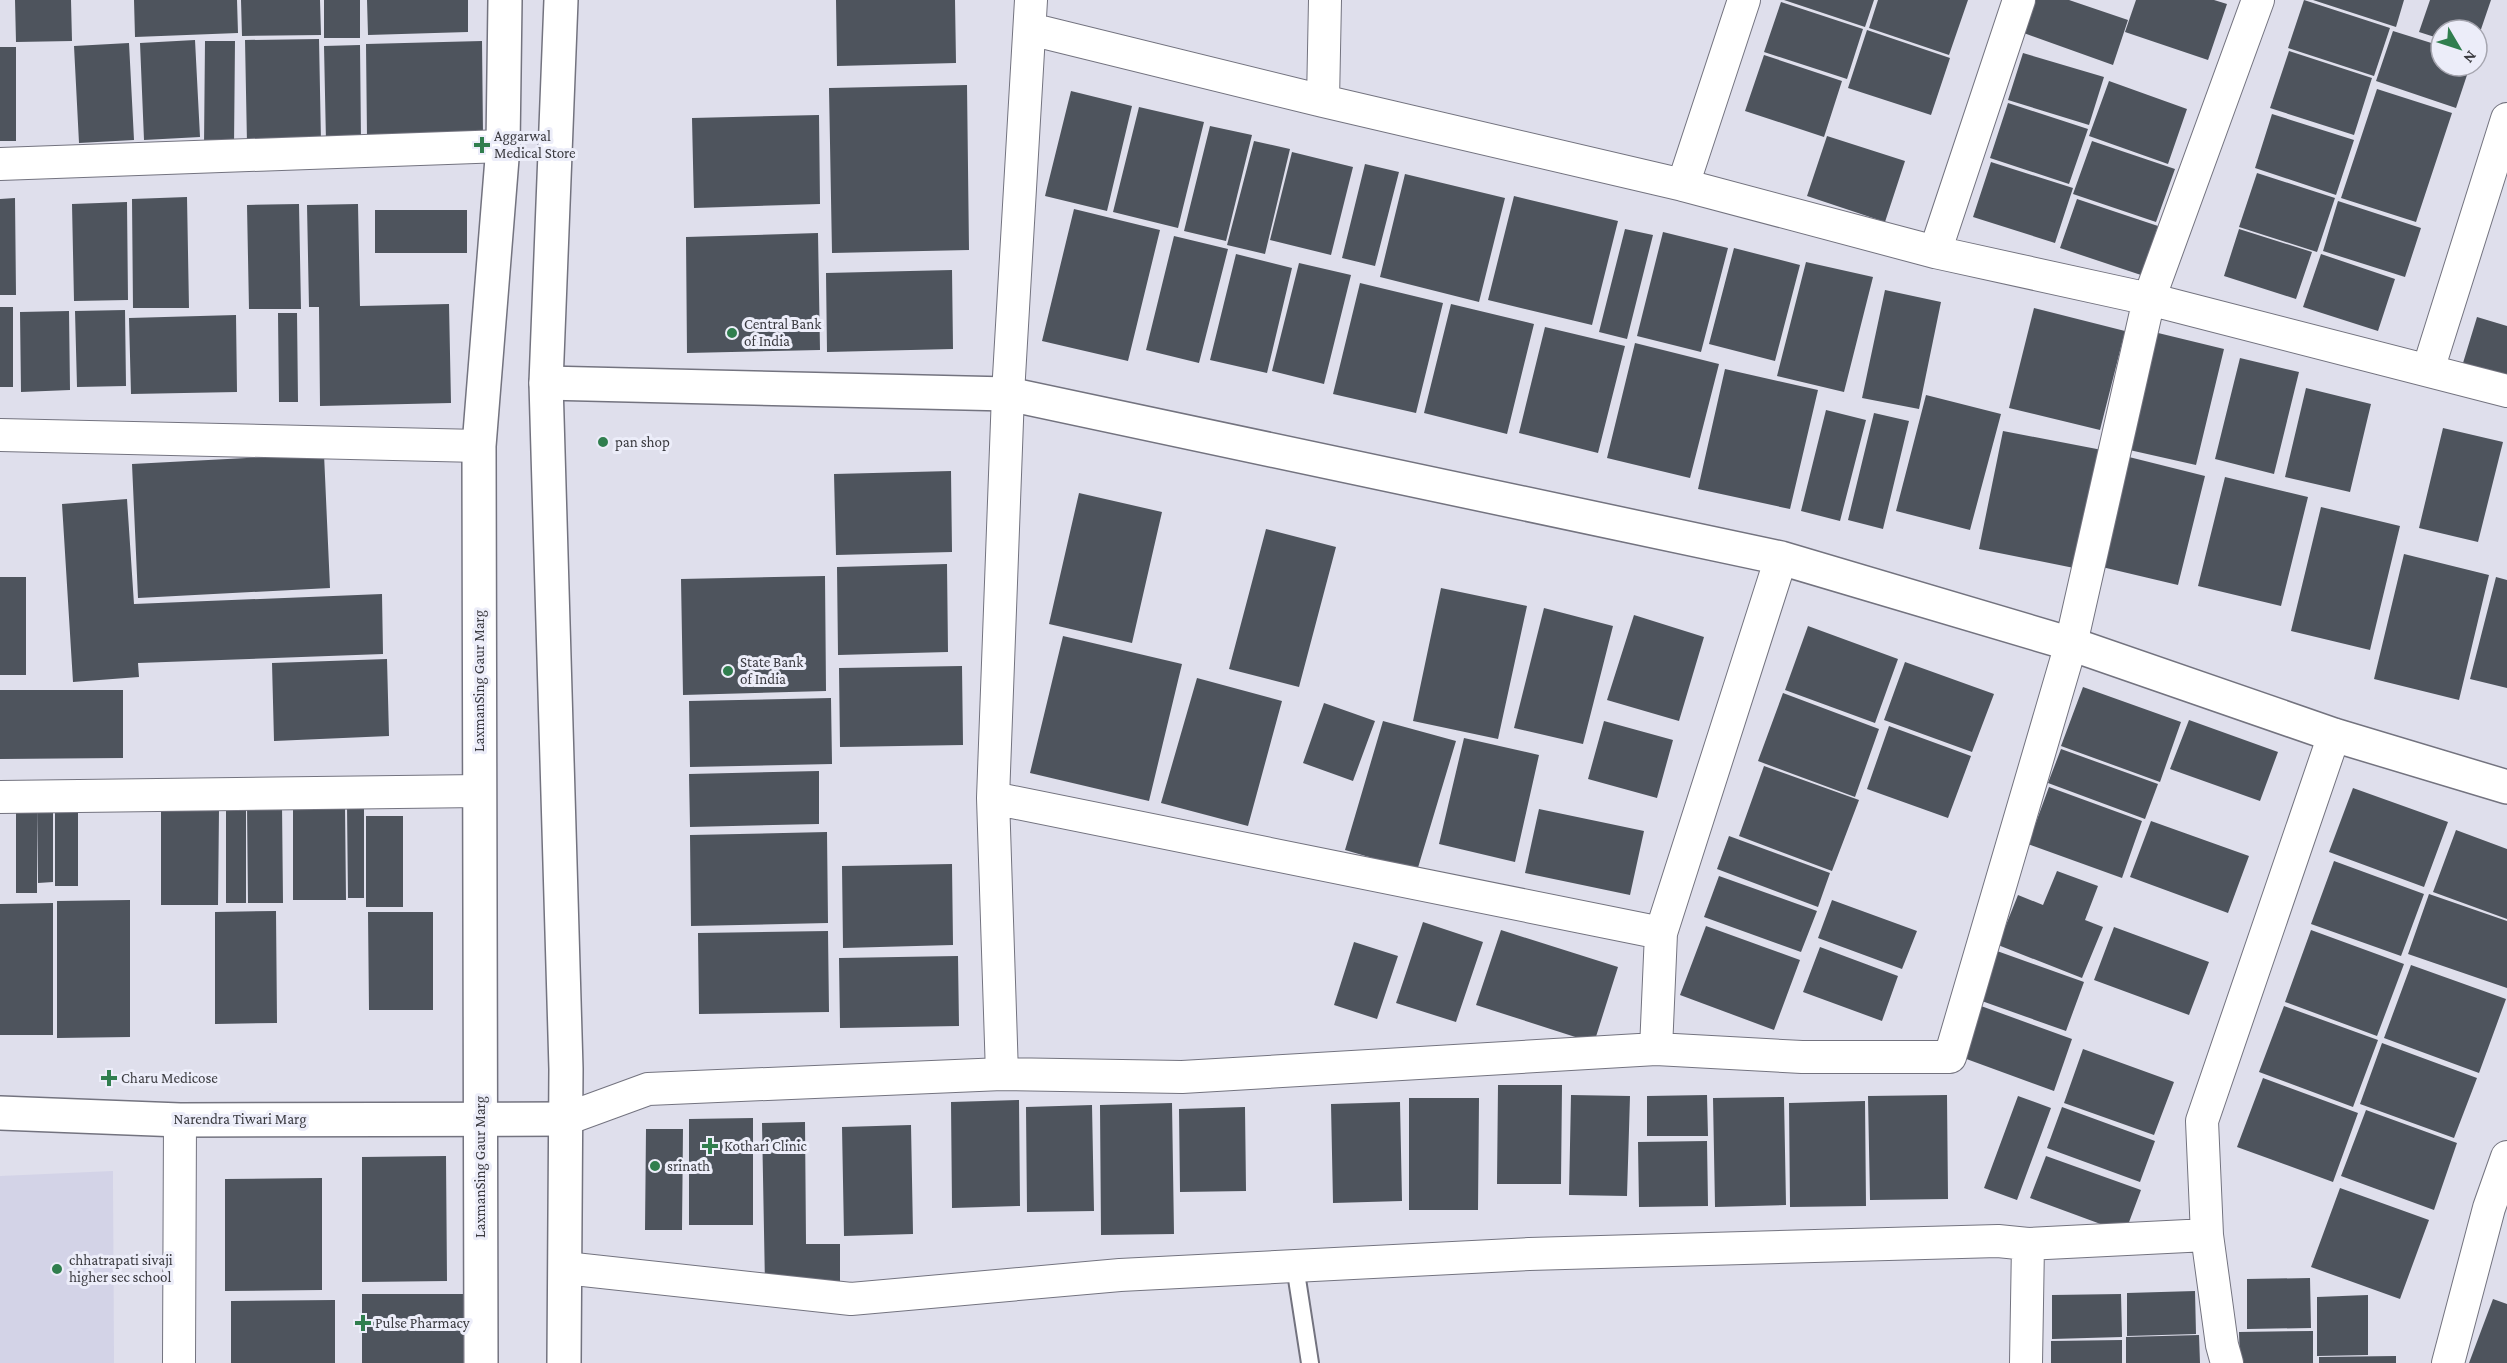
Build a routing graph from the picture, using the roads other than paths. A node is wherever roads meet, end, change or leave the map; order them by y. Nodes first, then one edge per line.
1 (505, 0) edge
2 (561, 0) edge
3 (1324, 0) edge
4 (1744, 0) edge
5 (2019, 0) edge
6 (2258, 0) edge
7 (1030, 15) edge
8 (1323, 101) junction
9 (2507, 119) edge
10 (503, 146) junction
11 (0, 164) edge
12 (1683, 184) junction
13 (1935, 252) junction
14 (2150, 299) junction
15 (2428, 370) junction
16 (546, 383) junction
17 (2507, 391) edge
18 (1008, 394) junction
19 (0, 435) edge
20 (479, 446) junction
21 (1780, 558) junction
22 (2071, 644) junction
23 (2334, 735) junction
24 (2507, 787) edge
25 (480, 791) junction
26 (0, 796) edge
27 (993, 798) junction
28 (1661, 933) junction
29 (1656, 1049) junction
30 (1002, 1074) junction
31 (0, 1113) edge
32 (479, 1119) junction
33 (566, 1119) junction
34 (180, 1120) junction
35 (2507, 1157) edge
36 (2207, 1235) junction
37 (2028, 1244) junction
38 (1294, 1266) junction
39 (566, 1268) junction
40 (179, 1363) edge
41 (481, 1363) edge
42 (564, 1363) edge
43 (1310, 1363) edge
44 (2026, 1363) edge
45 (2227, 1363) edge
46 (2448, 1363) edge

1 - 10 main road, LaxmanSing Gaur Marg
2 - 16 main road
3 - 8 street
4 - 12 street
5 - 13 street
6 - 14 street
7 - 8 street
7 - 18 street
8 - 12 street
9 - 15 street
10 - 11 street
10 - 20 main road, LaxmanSing Gaur Marg
12 - 13 street
13 - 14 street
14 - 15 street
14 - 22 street
15 - 17 street
16 - 18 main road
16 - 33 main road
18 - 21 main road
18 - 27 street
19 - 20 street
20 - 25 main road, LaxmanSing Gaur Marg
21 - 22 main road
21 - 28 street
22 - 23 main road
22 - 29 street
23 - 24 main road
23 - 36 street
25 - 26 street
25 - 32 main road, LaxmanSing Gaur Marg
27 - 28 street
27 - 30 street
28 - 29 street
29 - 30 street
30 - 33 street
31 - 34 main road, Narendra Tiwari Marg
32 - 33 main road, Narendra Tiwari Marg
32 - 34 main road, Narendra Tiwari Marg
32 - 41 main road, LaxmanSing Gaur Marg
33 - 39 main road
34 - 40 street
35 - 46 street
36 - 37 street
36 - 45 street
37 - 38 street
37 - 44 street
38 - 39 street
38 - 43 lane
39 - 42 main road

